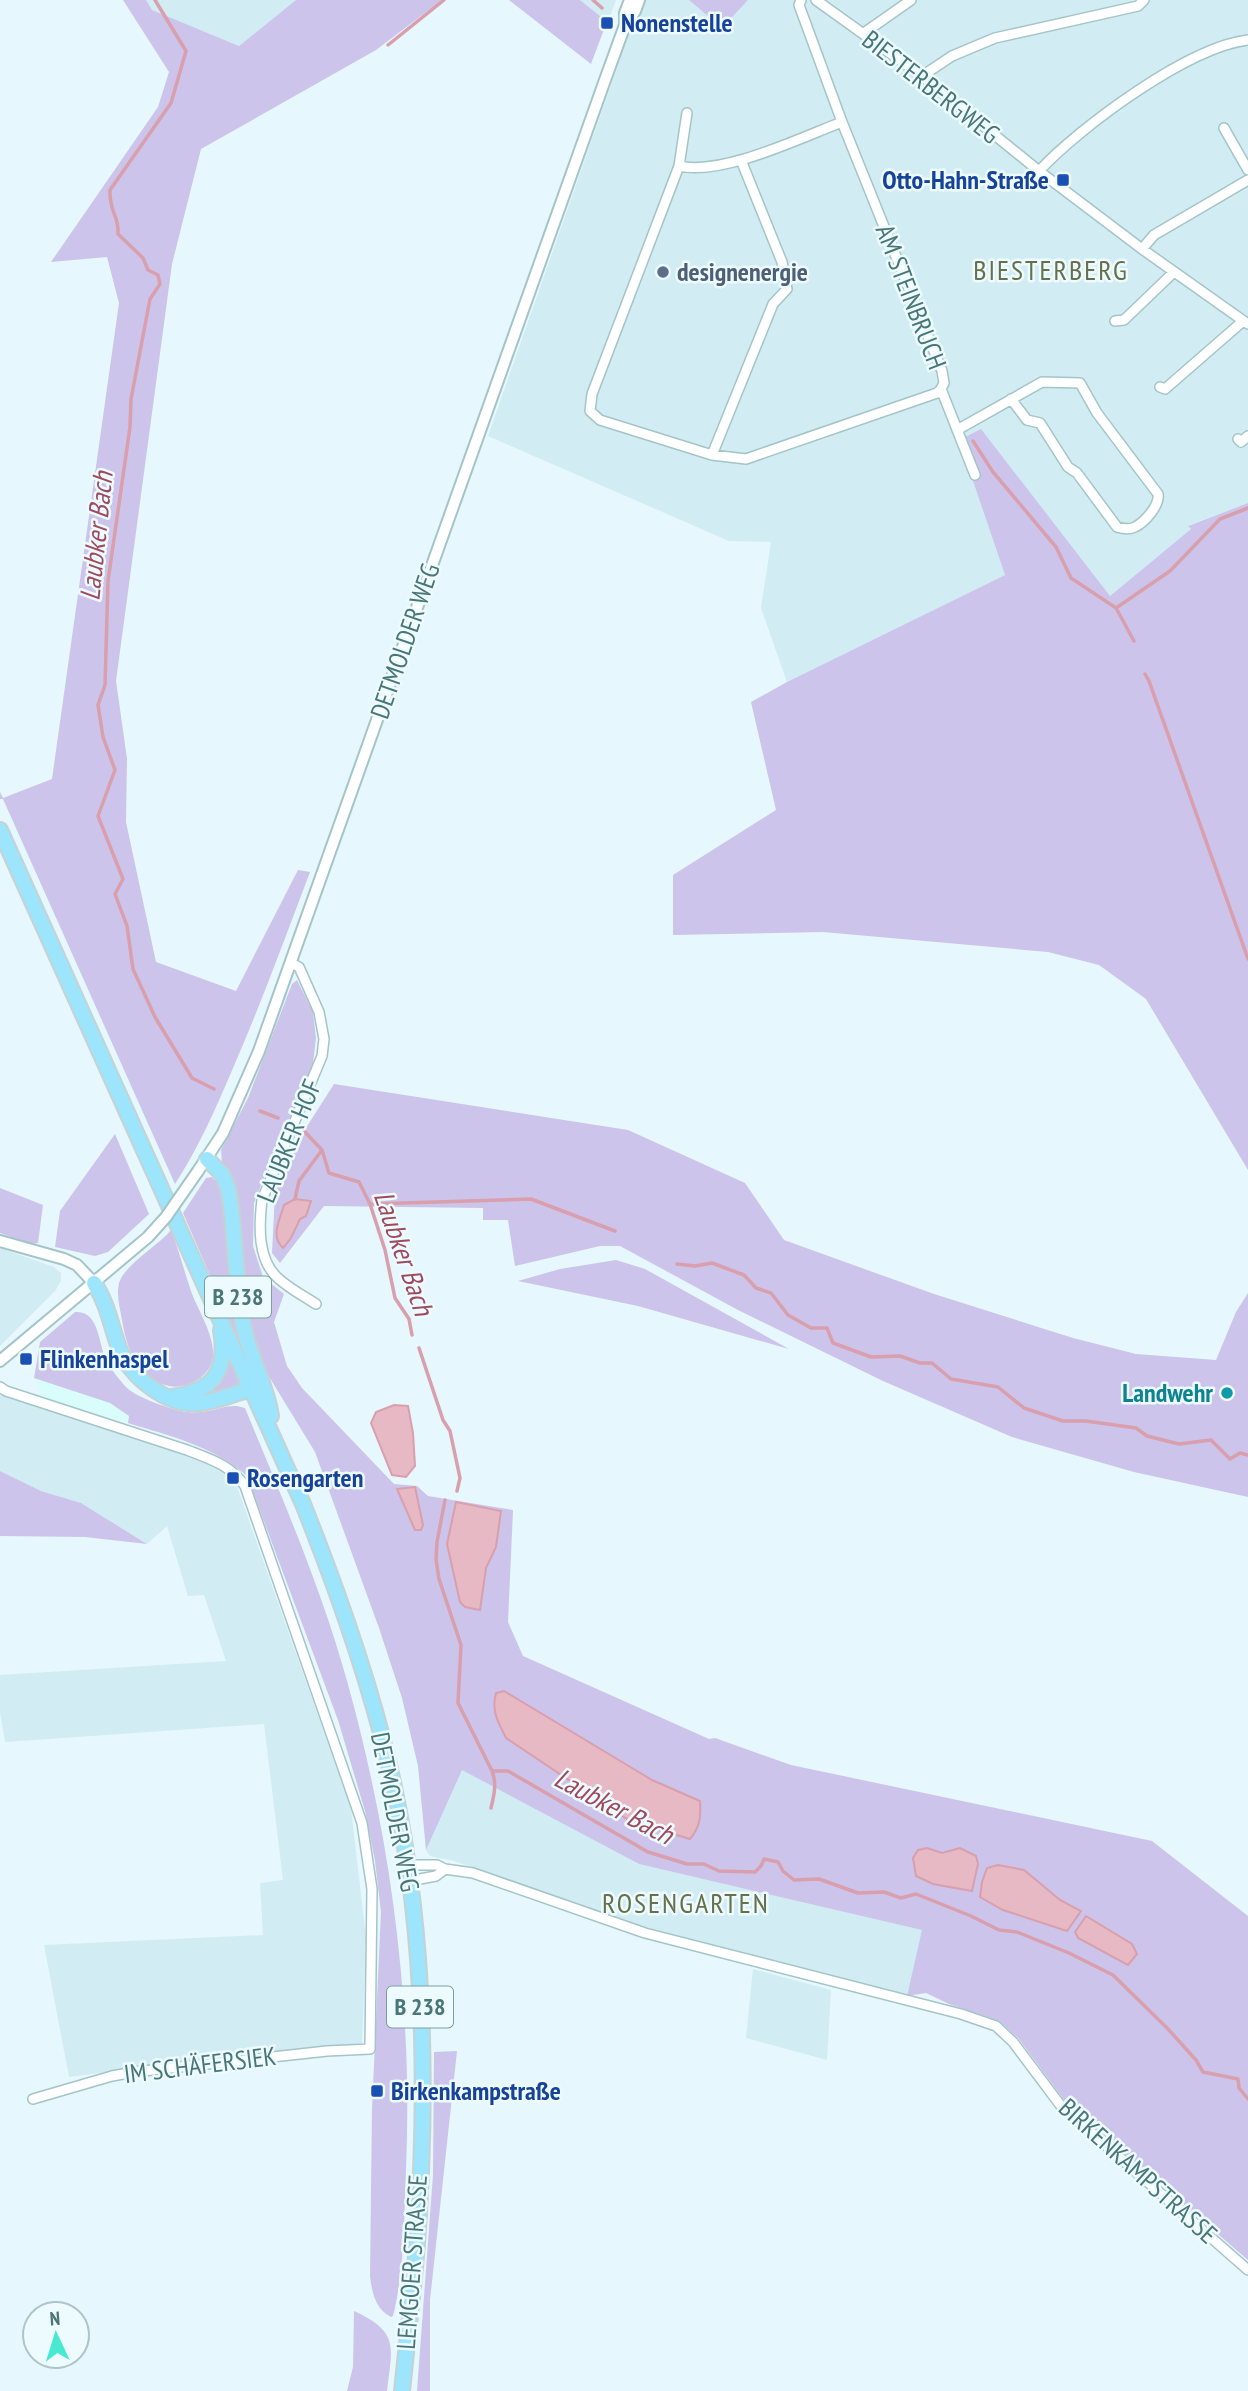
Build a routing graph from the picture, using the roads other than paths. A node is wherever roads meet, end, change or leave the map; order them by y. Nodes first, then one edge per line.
1 (630, 0) edge
2 (639, 0) edge
3 (801, 0) edge
4 (816, 0) edge
5 (911, 0) edge
6 (1144, 0) edge
7 (625, 25) junction
8 (864, 33) junction
9 (1248, 40) edge
10 (922, 76) junction
11 (687, 113) dead end
12 (842, 122) junction
13 (1224, 128) dead end
14 (741, 160) junction
15 (679, 166) junction
16 (1248, 170) edge
17 (1039, 171) junction
18 (1248, 180) edge
19 (1142, 248) junction
20 (1174, 272) junction
21 (1115, 321) dead end
22 (1245, 323) edge
23 (1160, 387) dead end
24 (941, 388) junction
25 (1011, 399) junction
26 (957, 430) junction
27 (712, 455) junction
28 (975, 475) dead end
29 (0, 830) edge
30 (291, 963) junction
31 (202, 1165) junction
32 (0, 1241) edge
33 (94, 1283) junction
34 (316, 1304) dead end
35 (218, 1313) junction
36 (0, 1361) edge
37 (0, 1387) edge
38 (253, 1388) junction
39 (170, 1397) junction
40 (275, 1438) junction
41 (407, 1865) junction
42 (445, 1869) junction
43 (410, 1881) junction
44 (370, 2049) joint
45 (33, 2099) dead end
46 (421, 2133) joint
47 (1248, 2270) edge
48 (402, 2391) edge

1 - 7 street, DETMOLDER WEG
2 - 7 street, DETMOLDER WEG
3 - 12 street, AM STEINBRUCH
4 - 8 street, BIESTERBERGWEG
5 - 8 street
6 - 10 street
7 - 30 street, DETMOLDER WEG
8 - 10 street, BIESTERBERGWEG
9 - 17 street
10 - 17 street, BIESTERBERGWEG
11 - 15 street
12 - 14 street
12 - 24 street, AM STEINBRUCH
13 - 16 street
14 - 15 street
14 - 27 street
15 - 27 street
17 - 19 street, BIESTERBERGWEG
18 - 19 street
19 - 20 street, BIESTERBERGWEG
20 - 21 street
20 - 22 street, BIESTERBERGWEG
22 - 23 street
24 - 26 street, AM STEINBRUCH
24 - 27 street
25 - 25 street
25 - 26 street
26 - 28 street, AM STEINBRUCH
29 - 35 main road, B 238
30 - 31 street, DETMOLDER WEG
30 - 34 street, LAUBKER HOF
31 - 33 street, DETMOLDER WEG, bridge
31 - 40 main road, B 238
32 - 33 street
33 - 36 street, DETMOLDER WEG
33 - 39 main road
35 - 38 main road, B 238
35 - 39 main road
37 - 44 street, DETMOLDER WEG
38 - 39 main road
38 - 40 main road, B 238
40 - 41 main road, DETMOLDER WEG / B 238
41 - 42 street, BIRKENKAMPSTRASSE
41 - 43 main road, DETMOLDER WEG / B 238
42 - 43 street, BIRKENKAMPSTRASSE
42 - 47 street, BIRKENKAMPSTRASSE
43 - 46 main road, DETMOLDER WEG / B 238
44 - 45 street, IM SCHÄFERSIEK
46 - 48 main road, LEMGOER STRASSE / B 238

